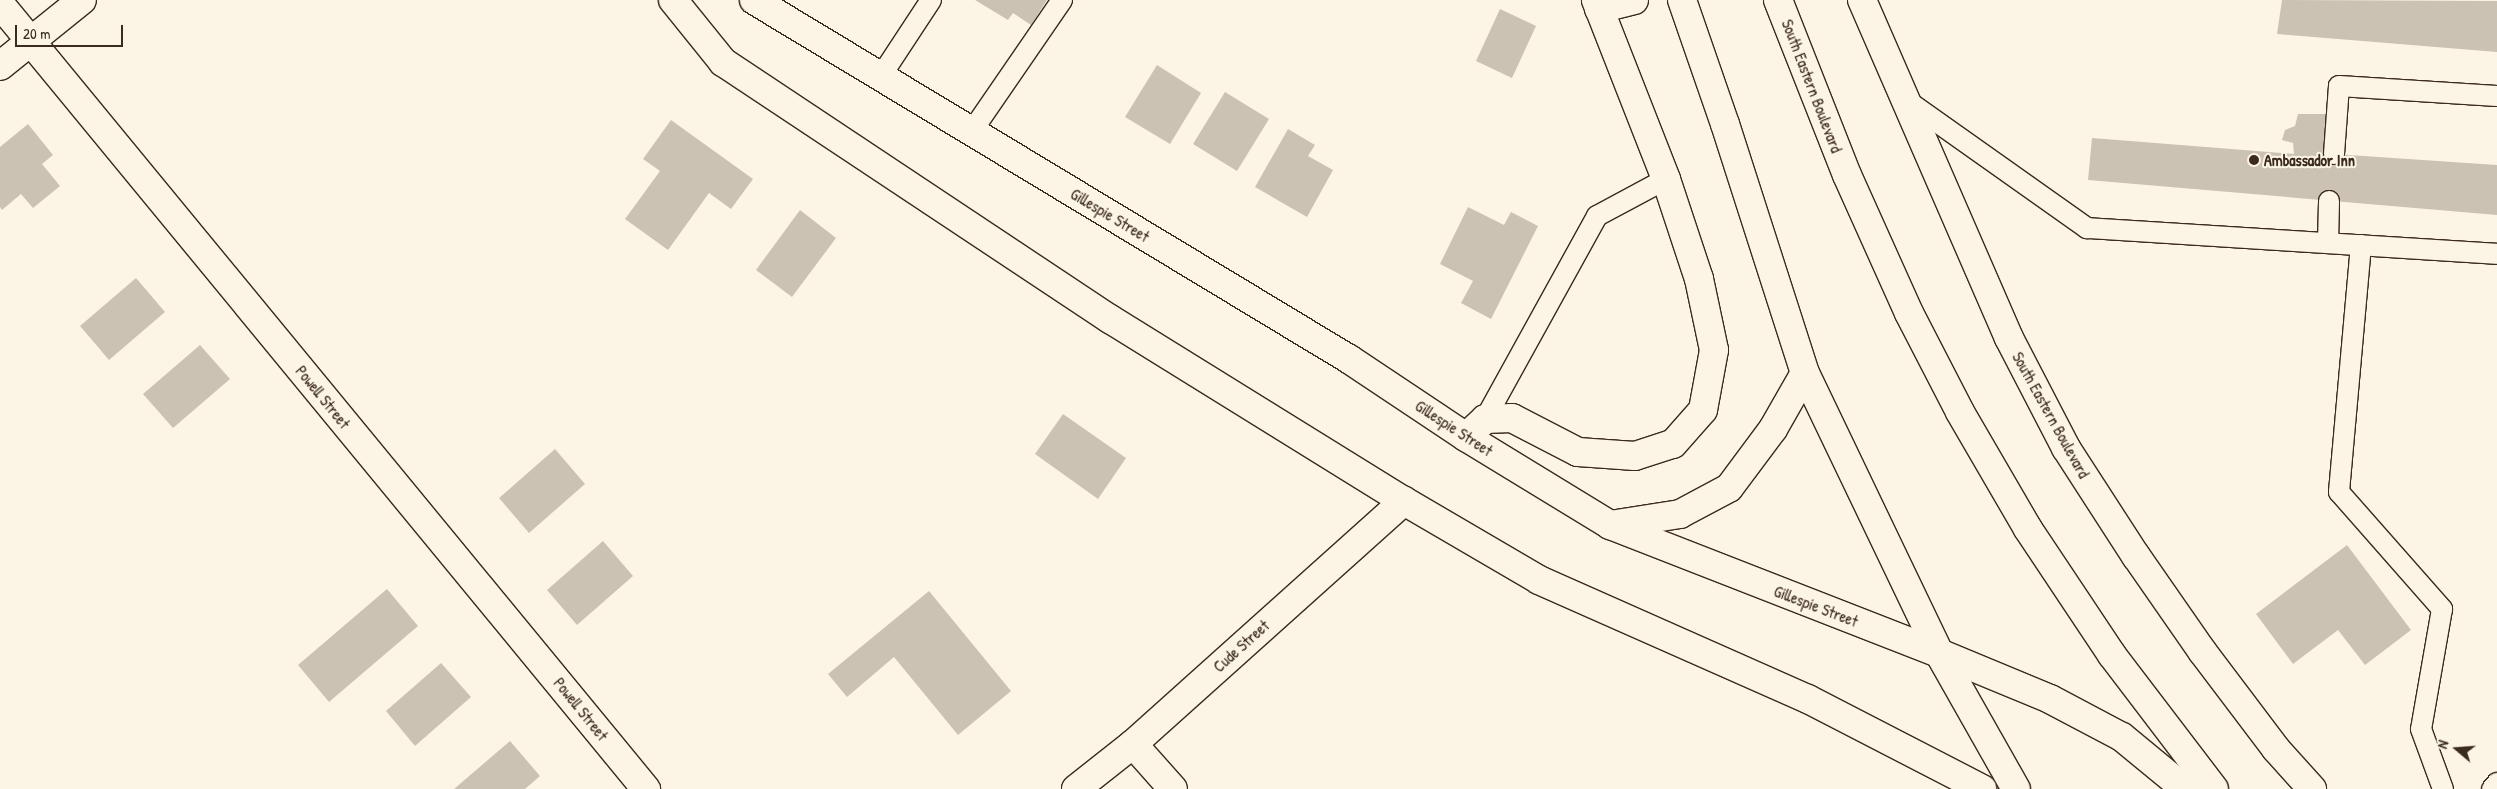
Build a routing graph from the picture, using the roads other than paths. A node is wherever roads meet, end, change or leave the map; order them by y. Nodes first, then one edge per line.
1 (82, 0) edge
2 (674, 0) edge
3 (754, 0) edge
4 (931, 0) edge
5 (1062, 0) edge
6 (1634, 0) edge
7 (1682, 0) edge
8 (1778, 0) edge
9 (1862, 0) edge
10 (0, 4) edge
11 (1597, 4) edge
12 (30, 41) junction
13 (0, 66) edge
14 (881, 76) junction
15 (2497, 96) edge
16 (1905, 99) junction
17 (972, 131) junction
18 (2334, 154) dead end
19 (1666, 179) junction
20 (2330, 201) dead end
21 (2328, 243) junction
22 (2361, 245) junction
23 (2497, 254) edge
24 (1805, 373) junction
25 (1476, 428) junction
26 (1404, 500) junction
27 (1610, 525) junction
28 (1939, 653) junction
29 (1132, 744) junction
30 (2497, 783) edge
31 (646, 789) edge
32 (1076, 789) edge
33 (1173, 789) edge
34 (1982, 789) edge
35 (2016, 789) edge
36 (2185, 789) edge
37 (2214, 789) edge
38 (2312, 789) edge
39 (2443, 789) edge
40 (2492, 789) edge

1 - 12 main road
2 - 26 main road
3 - 14 main road, Gillespie Street
4 - 14 lane
5 - 17 lane
6 - 11 main road
7 - 24 main road
8 - 37 main road, South Eastern Boulevard
9 - 16 main road, South Eastern Boulevard
10 - 12 main road, Powell Street
11 - 19 main road
12 - 13 main road
12 - 31 main road, Powell Street
14 - 17 main road, Gillespie Street
15 - 18 lane
16 - 21 lane
16 - 38 main road, South Eastern Boulevard
17 - 25 main road, Gillespie Street
19 - 25 lane
19 - 25 main road
20 - 21 lane
21 - 22 lane
22 - 23 lane
22 - 39 lane
24 - 27 main road
24 - 28 main road
25 - 27 main road, Gillespie Street
26 - 29 main road, Cude Street
26 - 34 main road
27 - 28 main road, Gillespie Street
28 - 35 main road
28 - 36 main road, Gillespie Street
29 - 32 main road, Cude Street
29 - 33 main road
30 - 40 lane

